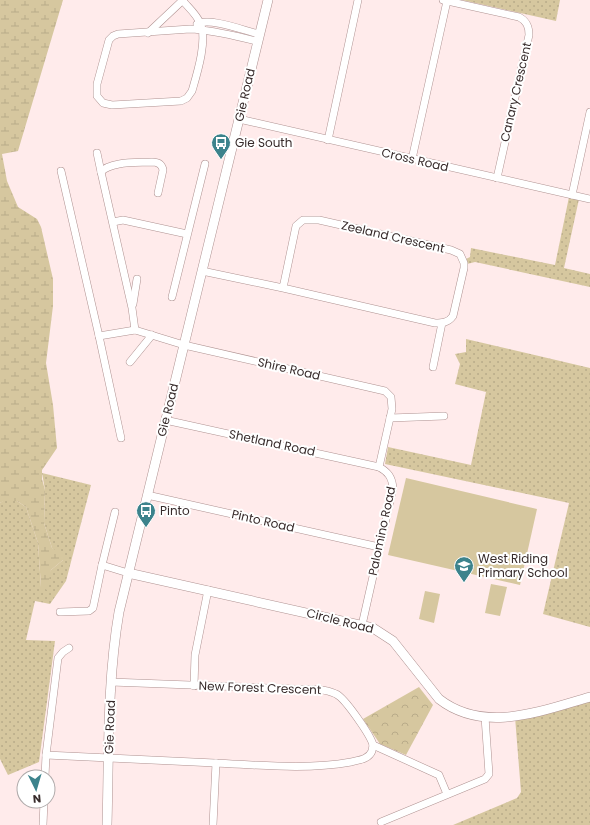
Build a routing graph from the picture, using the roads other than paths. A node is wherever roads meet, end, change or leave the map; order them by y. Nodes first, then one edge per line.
1 (183, 0) edge
2 (268, 0) edge
3 (358, 0) edge
4 (445, 0) edge
5 (201, 26) junction
6 (147, 33) junction
7 (258, 38) junction
8 (590, 112) edge
9 (239, 120) junction
10 (328, 140) junction
11 (97, 153) dead end
12 (412, 159) junction
13 (205, 164) dead end
14 (61, 170) dead end
15 (101, 172) junction
16 (497, 178) junction
17 (158, 193) dead end
18 (572, 195) junction
19 (590, 199) edge
20 (113, 222) junction
21 (187, 234) junction
22 (202, 271) junction
23 (137, 279) dead end
24 (283, 288) junction
25 (172, 298) dead end
26 (132, 308) junction
27 (442, 323) junction
28 (135, 330) junction
29 (152, 335) junction
30 (99, 336) junction
31 (184, 345) junction
32 (130, 362) dead end
33 (433, 367) dead end
34 (444, 416) dead end
35 (390, 418) junction
36 (165, 420) junction
37 (121, 438) dead end
38 (379, 467) junction
39 (147, 495) junction
40 (115, 512) dead end
41 (379, 547) junction
42 (102, 565) junction
43 (128, 573) junction
44 (208, 590) junction
45 (60, 612) dead end
46 (362, 625) junction
47 (69, 648) dead end
48 (111, 682) junction
49 (194, 686) junction
50 (590, 697) edge
51 (485, 717) junction
52 (373, 745) junction
53 (46, 755) junction
54 (109, 758) junction
55 (216, 763) junction
56 (45, 769) edge
57 (447, 794) junction
58 (44, 809) edge
59 (381, 822) dead end
60 (43, 825) edge
61 (106, 825) edge
62 (213, 825) edge

1 - 5 street
1 - 6 street
2 - 7 street, Gie Road
3 - 10 street
4 - 12 street
4 - 16 street, Canary Crescent
5 - 6 street
5 - 6 street
5 - 7 street
7 - 9 street, Gie Road
8 - 18 street
9 - 10 street, Cross Road
9 - 22 street, Gie Road
10 - 12 street, Cross Road
11 - 15 street
12 - 16 street, Cross Road
13 - 21 street
14 - 30 street
15 - 17 street
15 - 20 street
16 - 18 street, Cross Road
18 - 19 street, Cross Road
20 - 21 street
20 - 26 street
21 - 25 street
22 - 24 street
22 - 31 street, Gie Road
23 - 26 street
24 - 27 street
24 - 27 street, Zeeland Crescent
26 - 28 street
27 - 33 street
28 - 29 street, Shire Road
28 - 30 street
29 - 31 street, Shire Road
29 - 32 street
30 - 37 street
31 - 35 street, Shire Road
31 - 36 street, Gie Road
34 - 35 street
35 - 38 street
36 - 38 street, Shetland Road
36 - 39 street, Gie Road
38 - 41 street, Palomino Road
39 - 41 street, Pinto Road
39 - 43 street, Gie Road
40 - 42 street
41 - 46 street, Palomino Road
42 - 43 street
42 - 45 street
43 - 44 street, Circle Road
43 - 48 street, Gie Road
44 - 46 street, Circle Road
44 - 49 street
46 - 51 street, Circle Road
47 - 53 street
48 - 49 street, New Forest Crescent
48 - 54 street, Gie Road
49 - 52 street, New Forest Crescent
50 - 51 street, Circle Road
51 - 57 street
52 - 55 street
52 - 57 street
53 - 54 street
53 - 56 street
54 - 55 street
54 - 61 street, Gie Road
55 - 62 street
57 - 59 street
58 - 60 street

